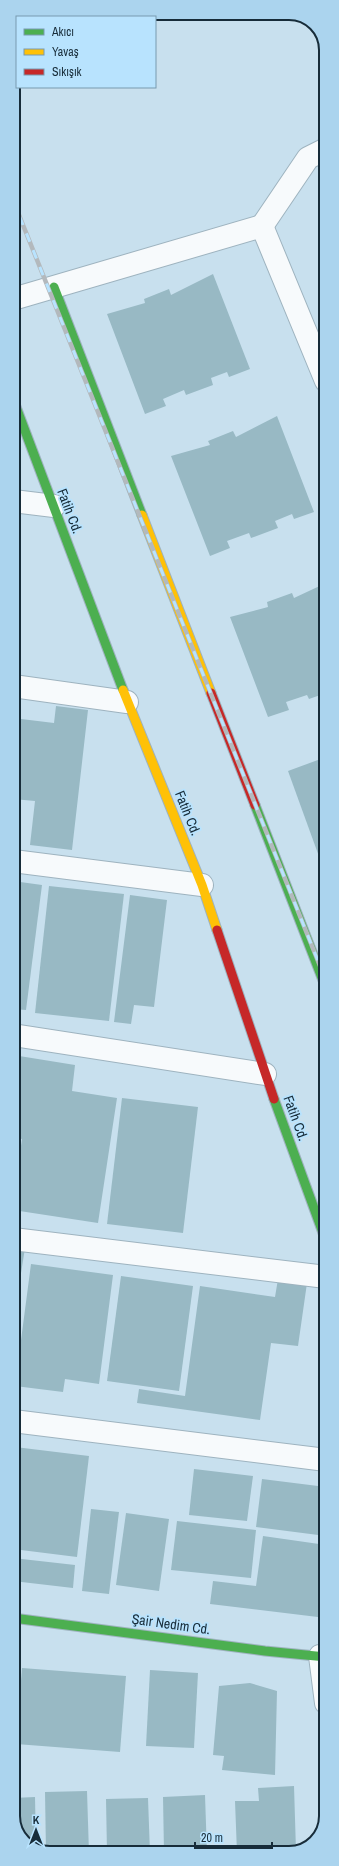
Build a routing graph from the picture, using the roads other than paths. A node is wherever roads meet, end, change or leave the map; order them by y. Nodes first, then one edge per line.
1 (319, 152) edge
2 (262, 226) junction
3 (54, 287) junction
4 (20, 297) edge
5 (319, 364) edge
6 (20, 417) edge
7 (20, 502) edge
8 (54, 506) junction
9 (20, 687) edge
10 (127, 702) junction
11 (20, 862) edge
12 (202, 885) junction
13 (319, 970) edge
14 (20, 1036) edge
15 (265, 1074) junction
16 (319, 1222) edge
17 (20, 1240) edge
18 (319, 1276) edge
19 (20, 1422) edge
20 (319, 1459) edge
21 (20, 1619) edge
22 (319, 1657) edge

1 - 2 street
2 - 3 street
2 - 5 street
3 - 4 street
3 - 13 street
6 - 8 street, Fatih Cd.
7 - 8 street
8 - 10 street, Fatih Cd.
9 - 10 street
10 - 12 street, Fatih Cd.
11 - 12 street
12 - 15 street, Fatih Cd.
14 - 15 street
15 - 16 street, Fatih Cd.
17 - 18 street
19 - 20 street
21 - 22 street, Şair Nedim Cd.

